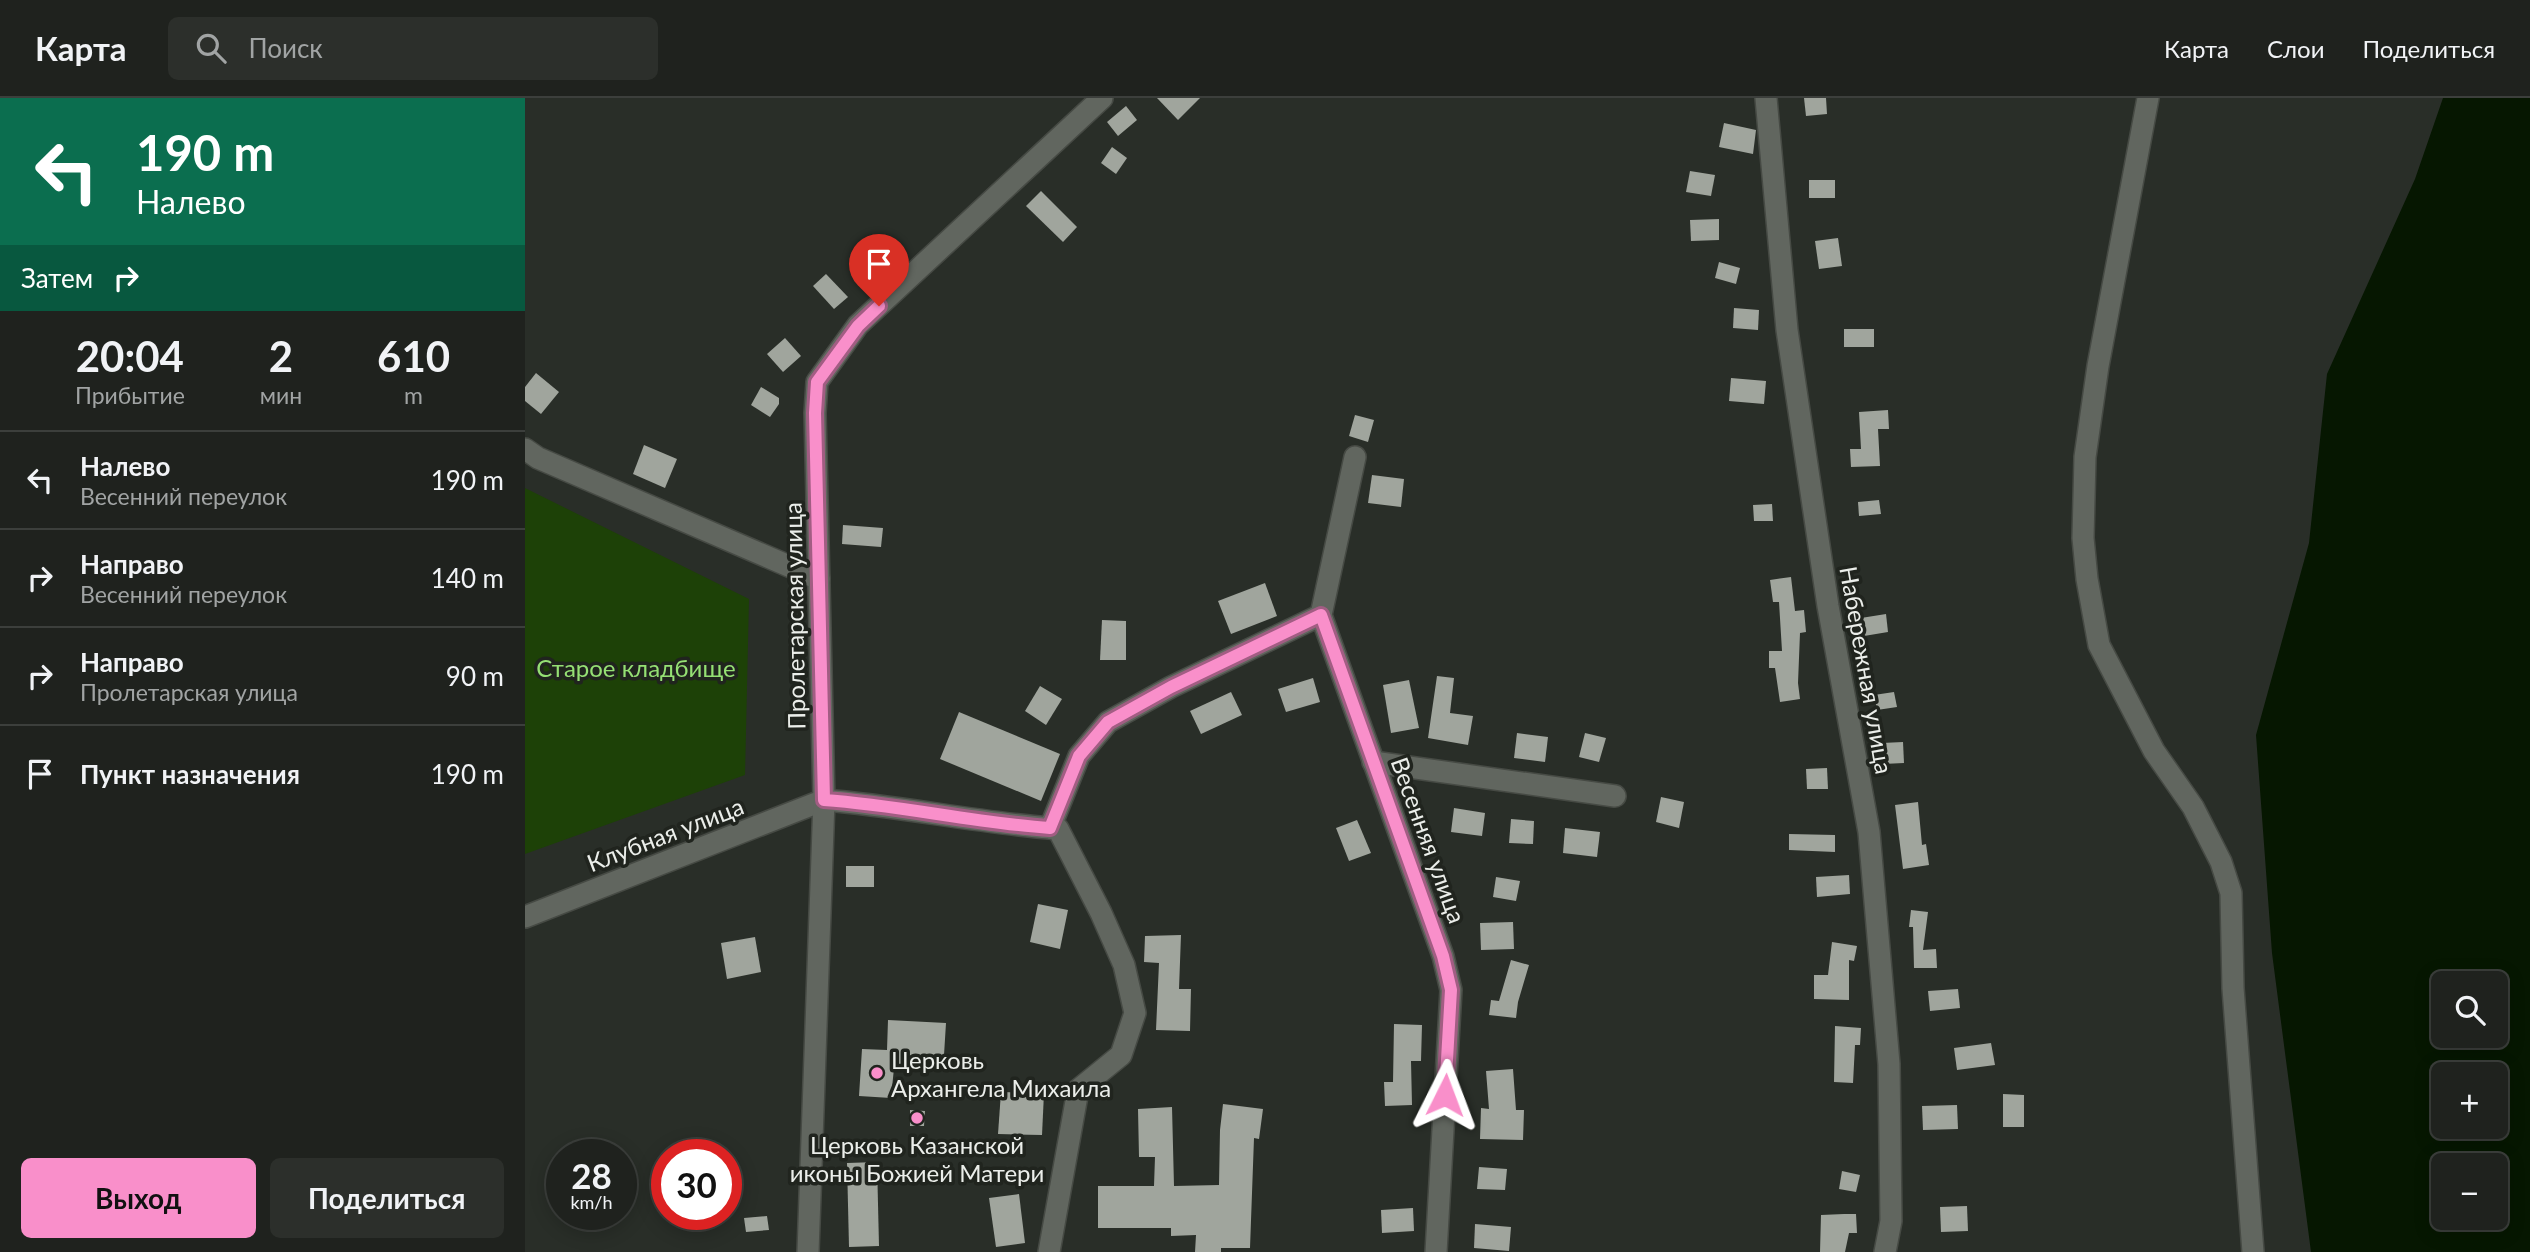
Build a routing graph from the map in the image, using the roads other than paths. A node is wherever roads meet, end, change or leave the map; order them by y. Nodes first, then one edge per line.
1 (1102, 98) edge
2 (1766, 98) edge
3 (2148, 98) edge
4 (525, 450) edge
5 (1355, 457) dead end
6 (819, 579) junction
7 (1321, 615) junction
8 (1373, 762) junction
9 (1615, 796) dead end
10 (824, 800) junction
11 (1050, 828) junction
12 (525, 917) edge
13 (808, 1252) edge
14 (1049, 1252) edge
15 (1436, 1252) edge
16 (1885, 1252) edge
17 (2253, 1252) edge

1 - 6 street, Пролетарская улица
2 - 16 street, Набережная улица
3 - 17 street
4 - 6 street
5 - 7 street
6 - 10 street, Пролетарская улица
7 - 8 street, Весенняя улица
7 - 11 street
8 - 9 street
8 - 15 street, Весенняя улица
10 - 11 street
10 - 12 street, Клубная улица
10 - 13 street, Пролетарская улица
11 - 14 street

